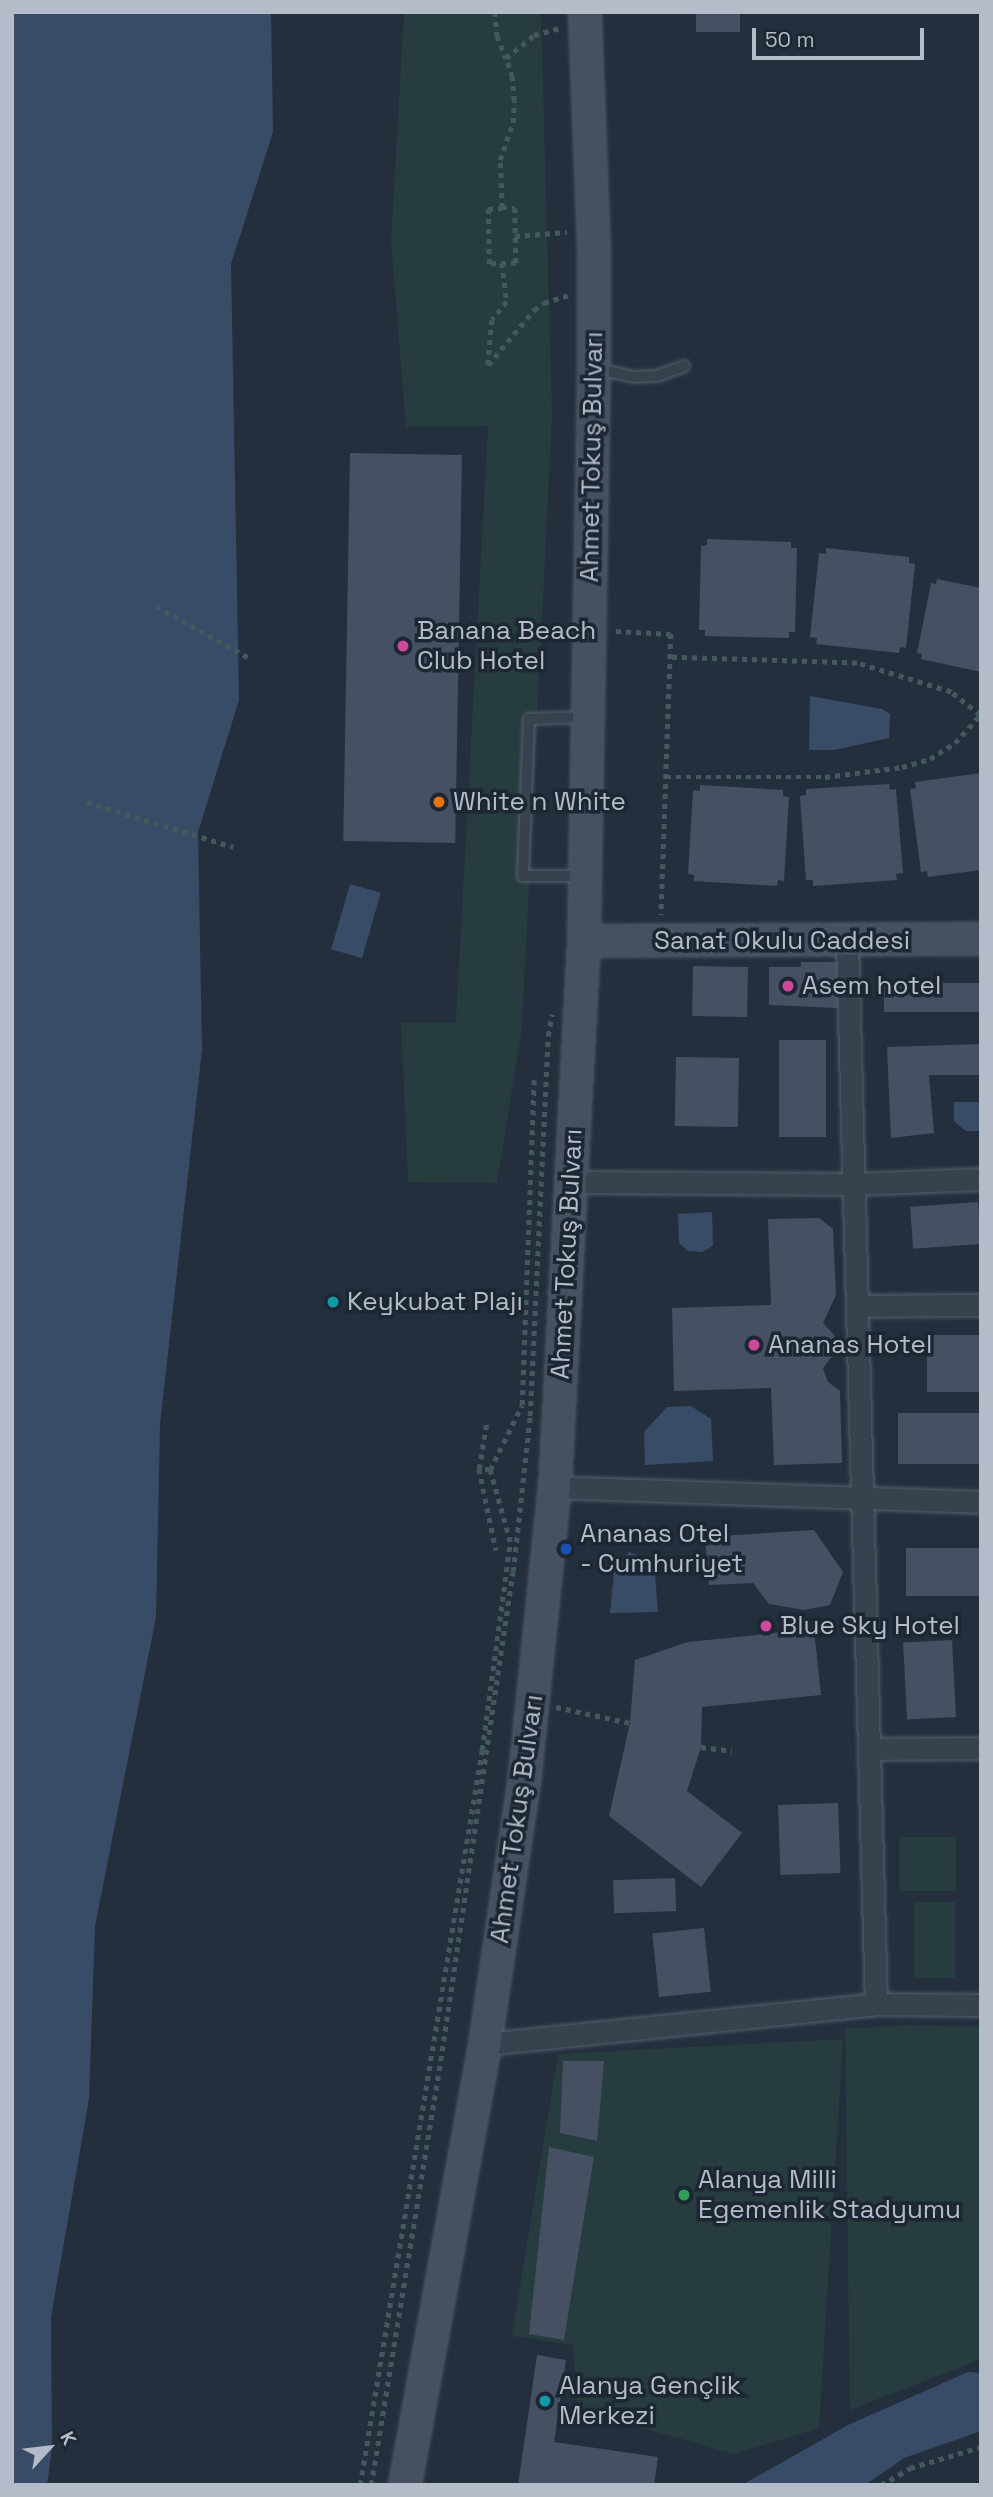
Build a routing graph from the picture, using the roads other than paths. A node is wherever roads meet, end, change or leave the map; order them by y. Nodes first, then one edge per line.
1 (573, 16) edge
2 (684, 366) dead end
3 (594, 369) junction
4 (588, 717) junction
5 (585, 876) junction
6 (981, 939) edge
7 (847, 941) junction
8 (584, 942) junction
9 (981, 1179) edge
10 (570, 1182) junction
11 (854, 1184) junction
12 (981, 1305) edge
13 (858, 1306) junction
14 (555, 1487) junction
15 (860, 1499) junction
16 (981, 1502) edge
17 (981, 1748) edge
18 (870, 1749) junction
19 (876, 2004) junction
20 (981, 2005) edge
21 (485, 2044) junction
22 (405, 2485) edge

1 - 3 main road, Ahmet Tokuş Bulvarı
2 - 3 lane
3 - 4 main road, Ahmet Tokuş Bulvarı
4 - 5 main road, Ahmet Tokuş Bulvarı
4 - 5 lane
5 - 8 main road, Ahmet Tokuş Bulvarı
6 - 7 main road, Sanat Okulu Caddesi
7 - 8 main road, Sanat Okulu Caddesi
7 - 11 street
8 - 10 main road, Ahmet Tokuş Bulvarı
9 - 11 street
10 - 11 street
10 - 14 main road, Ahmet Tokuş Bulvarı
11 - 13 street
12 - 13 street
13 - 15 street
14 - 15 street
14 - 21 main road, Ahmet Tokuş Bulvarı
15 - 16 street
15 - 18 street
17 - 18 street
18 - 19 street
19 - 20 street
19 - 21 street
21 - 22 main road, Ahmet Tokuş Bulvarı

